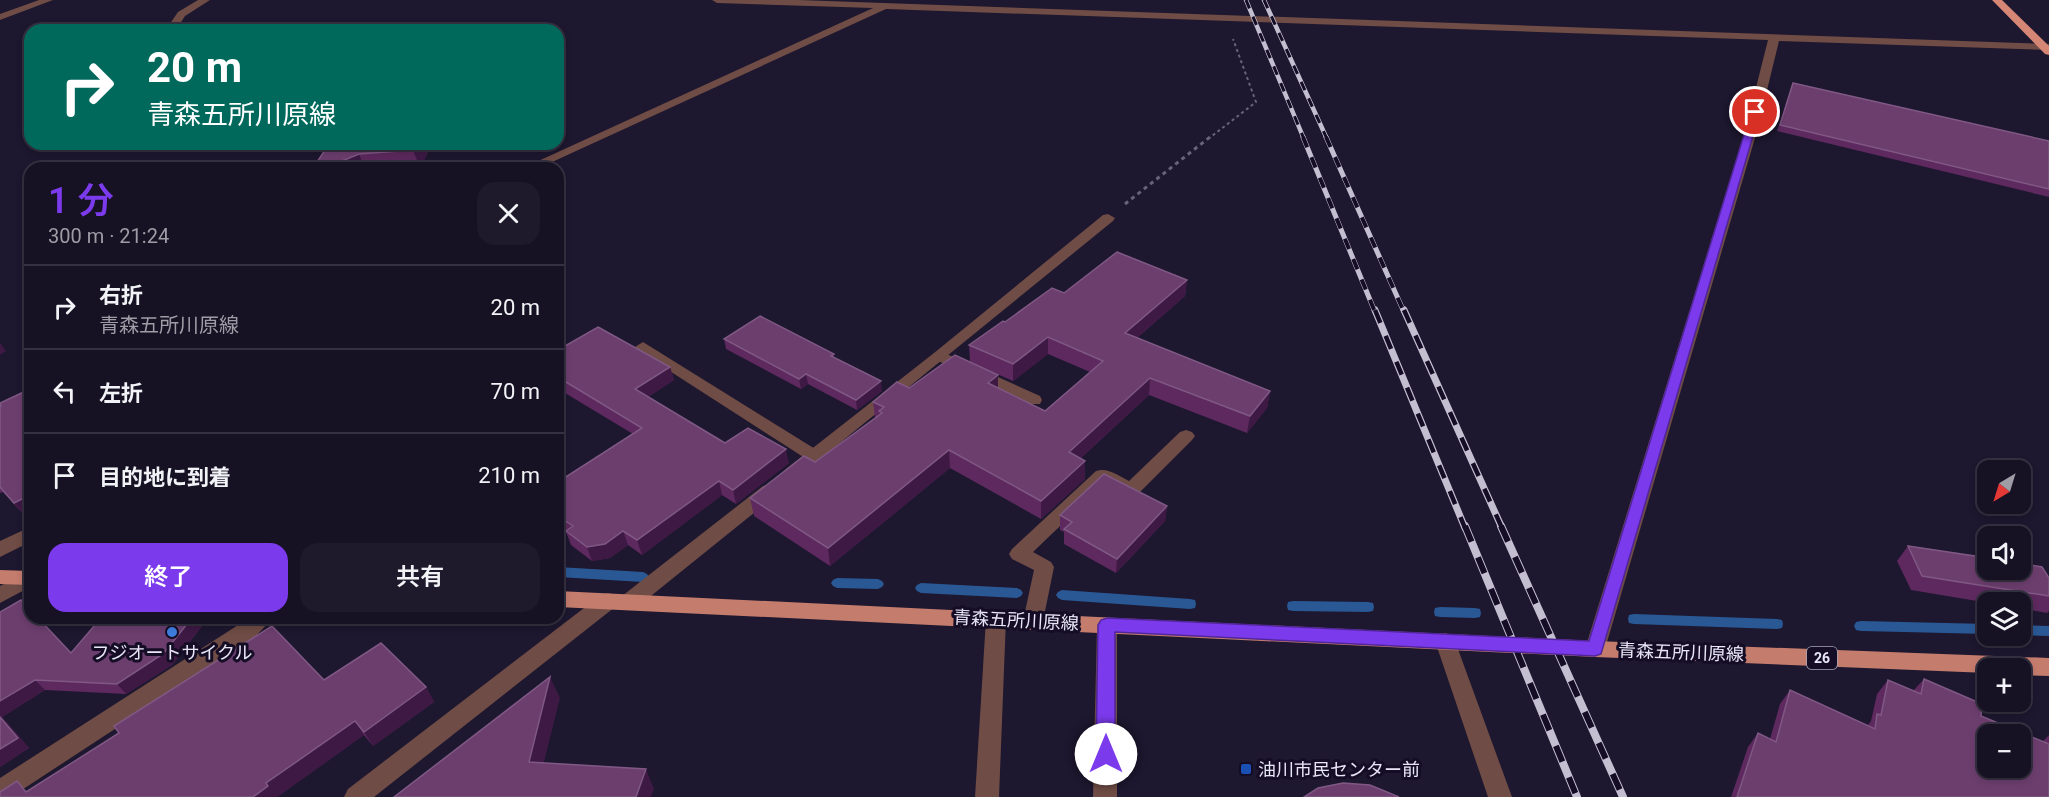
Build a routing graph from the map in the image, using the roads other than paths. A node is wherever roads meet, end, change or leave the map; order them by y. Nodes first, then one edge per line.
1 (48, 0) edge
2 (205, 0) edge
3 (717, 0) edge
4 (1997, 0) edge
5 (886, 6) junction
6 (0, 17) edge
7 (175, 24) edge
8 (1774, 38) junction
9 (2048, 48) edge
10 (543, 162) edge
11 (1108, 218) road end
12 (643, 347) dead end
13 (940, 356) junction
14 (1034, 400) dead end
15 (1186, 436) dead end
16 (814, 456) junction
17 (24, 537) edge
18 (0, 550) edge
19 (0, 577) edge
20 (24, 578) edge
21 (24, 581) edge
22 (0, 595) edge
23 (564, 599) edge
24 (618, 601) junction
25 (996, 619) junction
26 (1033, 621) junction
27 (256, 624) edge
28 (1107, 625) junction
29 (1444, 641) junction
30 (1595, 649) junction
31 (2049, 667) edge
32 (0, 791) edge
33 (356, 797) edge
34 (987, 797) edge
35 (1106, 797) edge
36 (1500, 797) edge

1 - 6 street
2 - 7 street
3 - 5 street
4 - 9 highway
5 - 8 street
5 - 10 street
8 - 9 street
8 - 30 street
11 - 13 street
12 - 16 street
13 - 14 street
13 - 16 street
15 - 26 street
16 - 24 street
17 - 18 street
19 - 20 main road
21 - 22 street
23 - 24 main road, 青森五所川原線 / 26
24 - 25 main road, 青森五所川原線 / 26
24 - 33 street
25 - 26 main road, 青森五所川原線 / 26
25 - 34 street
26 - 28 main road, 青森五所川原線 / 26
27 - 32 street
28 - 29 main road, 青森五所川原線 / 26
28 - 35 street
29 - 30 main road, 青森五所川原線 / 26
29 - 36 street
30 - 31 main road, 青森五所川原線 / 26

